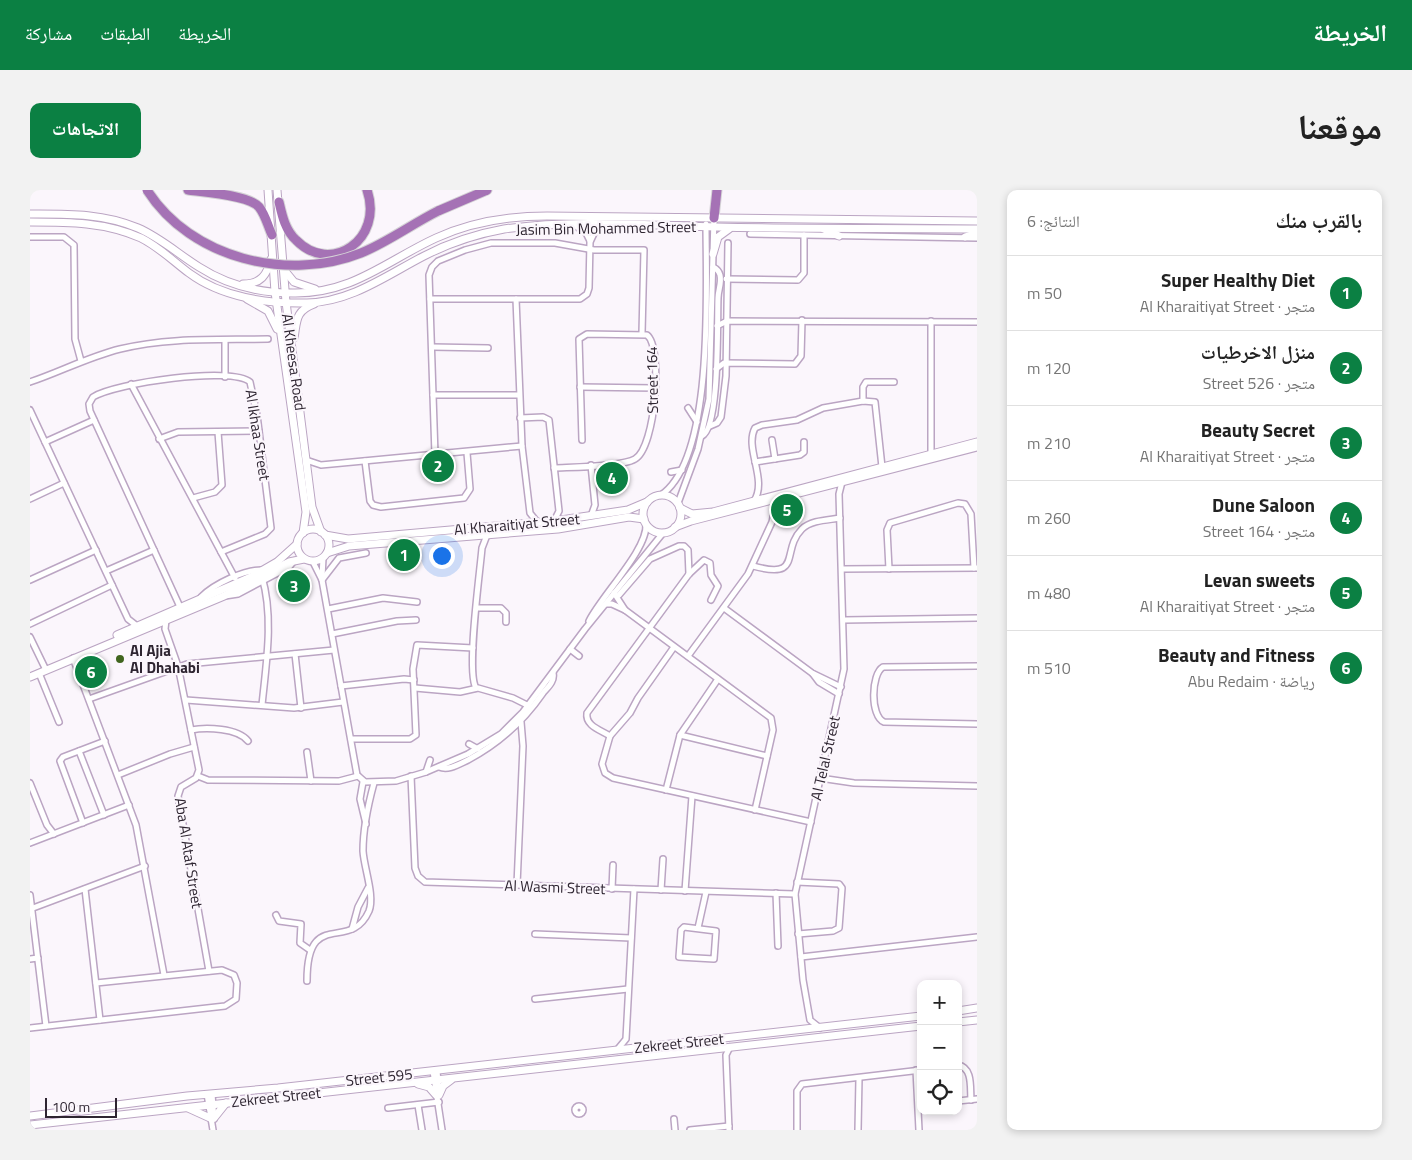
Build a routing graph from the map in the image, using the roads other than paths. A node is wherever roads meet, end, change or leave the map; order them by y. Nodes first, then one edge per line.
1 (148, 190) edge
2 (188, 190) edge
3 (268, 190) edge
4 (277, 190) edge
5 (367, 190) edge
6 (487, 190) edge
7 (716, 190) edge
8 (278, 202) junction
9 (30, 214) edge
10 (977, 221) edge
11 (30, 222) edge
12 (710, 222) junction
13 (574, 225) junction
14 (598, 225) junction
15 (732, 227) junction
16 (821, 228) junction
17 (977, 228) edge
18 (977, 233) edge
19 (750, 234) dead end
20 (272, 235) junction
21 (804, 236) junction
22 (839, 236) junction
23 (30, 237) edge
24 (965, 237) junction
25 (977, 238) edge
26 (590, 242) junction
27 (728, 243) dead end
28 (590, 249) junction
29 (273, 252) junction
30 (713, 254) junction
31 (713, 267) junction
32 (284, 268) junction
33 (720, 275) junction
34 (727, 279) junction
35 (235, 284) junction
36 (720, 284) junction
37 (322, 291) junction
38 (275, 292) junction
39 (285, 293) junction
40 (240, 296) junction
41 (430, 299) junction
42 (516, 300) junction
43 (276, 301) junction
44 (286, 302) junction
45 (321, 302) junction
46 (718, 314) junction
47 (802, 320) junction
48 (726, 321) junction
49 (931, 321) junction
50 (977, 322) edge
51 (717, 326) junction
52 (642, 333) junction
53 (268, 339) dead end
54 (225, 340) junction
55 (283, 341) junction
56 (292, 343) junction
57 (432, 347) junction
58 (488, 348) dead end
59 (717, 357) junction
60 (81, 361) junction
61 (726, 363) junction
62 (716, 368) junction
63 (225, 377) junction
64 (30, 382) edge
65 (894, 382) dead end
66 (131, 384) junction
67 (580, 387) junction
68 (654, 388) junction
69 (433, 395) junction
70 (518, 396) junction
71 (863, 401) junction
72 (688, 408) dead end
73 (30, 410) edge
74 (32, 417) edge
75 (520, 418) junction
76 (94, 420) junction
77 (697, 422) junction
78 (710, 426) junction
79 (259, 431) junction
80 (218, 432) junction
81 (702, 436) junction
82 (159, 439) junction
83 (582, 440) dead end
84 (772, 440) dead end
85 (44, 442) junction
86 (804, 442) dead end
87 (977, 442) edge
88 (522, 446) junction
89 (977, 447) edge
90 (467, 453) junction
91 (931, 454) junction
92 (435, 455) junction
93 (775, 459) junction
94 (306, 460) junction
95 (364, 461) junction
96 (756, 462) junction
97 (321, 465) junction
98 (591, 465) junction
99 (882, 467) junction
100 (554, 468) junction
101 (682, 470) junction
102 (671, 472) dead end
103 (308, 475) junction
104 (842, 482) junction
105 (64, 484) junction
106 (831, 485) junction
107 (759, 491) junction
108 (839, 494) junction
109 (661, 495) junction
110 (193, 498) junction
111 (30, 499) edge
112 (765, 500) junction
113 (777, 500) junction
114 (754, 501) junction
115 (647, 502) junction
116 (595, 505) junction
117 (679, 506) junction
118 (558, 511) junction
119 (530, 513) junction
120 (773, 513) junction
121 (604, 514) junction
122 (591, 517) junction
123 (840, 518) junction
124 (566, 520) junction
125 (645, 521) junction
126 (554, 522) junction
127 (538, 523) junction
128 (525, 524) junction
129 (675, 527) junction
130 (303, 533) junction
131 (323, 533) junction
132 (663, 533) junction
133 (450, 534) junction
134 (488, 535) junction
135 (473, 537) junction
136 (403, 538) junction
137 (297, 544) junction
138 (482, 548) junction
139 (96, 550) junction
140 (154, 550) junction
141 (361, 550) junction
142 (221, 552) junction
143 (325, 556) junction
144 (304, 559) junction
145 (640, 560) junction
146 (312, 562) junction
147 (645, 564) junction
148 (752, 566) junction
149 (975, 568) edge
150 (842, 569) junction
151 (889, 569) junction
152 (106, 571) junction
153 (689, 574) junction
154 (263, 576) junction
155 (235, 578) junction
156 (30, 580) edge
157 (322, 580) junction
158 (624, 584) junction
159 (112, 585) junction
160 (616, 594) junction
161 (198, 600) junction
162 (711, 600) dead end
163 (417, 602) dead end
164 (605, 604) junction
165 (477, 608) junction
166 (724, 608) junction
167 (328, 609) junction
168 (181, 610) junction
169 (625, 610) junction
170 (977, 618) edge
171 (128, 619) junction
172 (166, 619) junction
173 (157, 620) junction
174 (416, 620) dead end
175 (844, 620) junction
176 (506, 622) dead end
177 (30, 624) edge
178 (137, 626) junction
179 (649, 628) junction
180 (165, 629) junction
181 (585, 629) junction
182 (127, 631) junction
183 (332, 634) junction
184 (30, 637) edge
185 (674, 647) junction
186 (473, 648) junction
187 (570, 649) junction
188 (334, 650) junction
189 (295, 654) junction
190 (267, 656) junction
191 (579, 656) dead end
192 (688, 656) junction
193 (72, 658) junction
194 (178, 666) junction
195 (977, 666) edge
196 (548, 668) dead end
197 (42, 672) junction
198 (812, 673) junction
199 (552, 675) junction
200 (30, 677) edge
201 (718, 679) junction
202 (414, 680) junction
203 (341, 686) junction
204 (841, 687) junction
205 (415, 688) junction
206 (476, 688) junction
207 (839, 694) junction
208 (88, 699) junction
209 (186, 700) junction
210 (343, 702) junction
211 (262, 706) junction
212 (529, 706) junction
213 (301, 708) junction
214 (59, 722) dead end
215 (521, 722) junction
216 (977, 724) edge
217 (513, 727) junction
218 (191, 730) junction
219 (521, 732) junction
220 (610, 736) junction
221 (680, 736) junction
222 (351, 739) junction
223 (105, 741) junction
224 (248, 741) dead end
225 (469, 744) dead end
226 (194, 747) junction
227 (478, 749) junction
228 (79, 751) junction
229 (307, 752) dead end
230 (767, 756) junction
231 (430, 760) dead end
232 (439, 767) junction
233 (398, 772) dead end
234 (426, 772) junction
235 (118, 775) junction
236 (198, 776) junction
237 (358, 776) junction
238 (380, 776) dead end
239 (412, 776) junction
240 (820, 778) junction
241 (400, 780) junction
242 (311, 781) junction
243 (30, 782) edge
244 (363, 782) junction
245 (374, 783) junction
246 (381, 783) junction
247 (977, 786) edge
248 (666, 790) junction
249 (692, 796) junction
250 (129, 806) junction
251 (755, 810) junction
252 (104, 815) junction
253 (811, 822) junction
254 (83, 823) junction
255 (366, 824) junction
256 (47, 825) junction
257 (54, 834) junction
258 (47, 836) junction
259 (30, 842) edge
260 (662, 859) dead end
261 (613, 865) dead end
262 (145, 866) junction
263 (797, 882) junction
264 (517, 885) junction
265 (368, 888) junction
266 (85, 889) junction
267 (612, 889) junction
268 (634, 889) junction
269 (661, 890) junction
270 (685, 891) junction
271 (706, 892) junction
272 (776, 893) junction
273 (795, 894) junction
274 (30, 895) edge
275 (33, 908) junction
276 (276, 915) dead end
277 (698, 928) junction
278 (352, 929) junction
279 (535, 934) dead end
280 (798, 934) junction
281 (977, 937) edge
282 (631, 938) junction
283 (778, 946) dead end
284 (310, 950) junction
285 (801, 956) junction
286 (38, 958) junction
287 (30, 959) edge
288 (209, 972) junction
289 (164, 976) junction
290 (307, 981) dead end
291 (96, 983) junction
292 (628, 988) junction
293 (536, 998) dead end
294 (977, 1008) edge
295 (962, 1010) edge
296 (917, 1016) edge
297 (100, 1020) junction
298 (810, 1020) junction
299 (977, 1020) edge
300 (962, 1022) edge
301 (46, 1026) junction
302 (917, 1026) edge
303 (30, 1028) edge
304 (820, 1028) junction
305 (802, 1030) junction
306 (626, 1038) junction
307 (730, 1047) junction
308 (640, 1048) junction
309 (617, 1050) junction
310 (714, 1050) junction
311 (726, 1059) junction
312 (962, 1067) edge
313 (917, 1070) edge
314 (435, 1071) junction
315 (453, 1078) junction
316 (859, 1078) junction
317 (436, 1080) junction
318 (411, 1083) junction
319 (210, 1094) junction
320 (438, 1098) junction
321 (974, 1099) edge
322 (226, 1103) junction
323 (418, 1104) junction
324 (211, 1105) junction
325 (186, 1107) junction
326 (388, 1108) dead end
327 (919, 1115) edge
328 (30, 1116) edge
329 (674, 1119) dead end
330 (213, 1122) edge
331 (30, 1125) edge
332 (729, 1128) edge
333 (422, 1130) edge
334 (442, 1130) edge
335 (676, 1130) edge
336 (690, 1130) edge
337 (797, 1130) edge
338 (858, 1130) edge
339 (919, 1130) edge

1 - 6 highway, bridge
2 - 20 highway
3 - 20 street, Al Kheesa Road
4 - 8 street, Al Kheesa Road
5 - 8 highway
7 - 12 highway
8 - 32 street, Al Kheesa Road
9 - 35 street, Jasim Bin Mohammed Street
10 - 12 street, Jasim Bin Mohammed Street
11 - 40 street, Jasim Bin Mohammed Street
12 - 14 street, Jasim Bin Mohammed Street
12 - 15 street, Jasim Bin Mohammed Street
12 - 30 street
12 - 37 street, Jasim Bin Mohammed Street
12 - 77 street
13 - 14 street, Jasim Bin Mohammed Street
13 - 26 street
13 - 45 street, Jasim Bin Mohammed Street
14 - 26 street
15 - 16 street, Jasim Bin Mohammed Street
15 - 30 street
16 - 17 street, Jasim Bin Mohammed Street
16 - 22 street
18 - 24 street
19 - 21 street
20 - 29 street, Al Kheesa Road
21 - 22 street
21 - 34 street
22 - 24 street
23 - 60 street
24 - 25 street
26 - 28 street
27 - 34 street
28 - 41 street
28 - 42 street
28 - 52 street
29 - 35 street
29 - 38 street, Al Kheesa Road
30 - 31 street
31 - 33 street
31 - 81 street
32 - 37 street
32 - 39 street, Al Kheesa Road
33 - 34 street
33 - 36 street
34 - 36 street
34 - 48 street
35 - 38 street, Jasim Bin Mohammed Street
36 - 46 street
37 - 39 street, Jasim Bin Mohammed Street
38 - 39 street, Jasim Bin Mohammed Street
38 - 43 street, Al Kheesa Road
39 - 44 street, Al Kheesa Road
40 - 43 street, Jasim Bin Mohammed Street
40 - 55 street
41 - 42 street
41 - 57 street
42 - 70 street
43 - 44 street, Jasim Bin Mohammed Street
43 - 55 street, Al Kheesa Road
44 - 45 street, Jasim Bin Mohammed Street
44 - 56 street, Al Kheesa Road
45 - 56 street
46 - 48 street
46 - 51 street
47 - 48 street
47 - 49 street
47 - 61 street
48 - 51 street
48 - 61 street
49 - 50 street
49 - 91 street
51 - 59 street
52 - 67 street, Street 164
52 - 68 street, Street 164
53 - 54 street
54 - 60 street
54 - 63 street
55 - 130 street, Al Kheesa Road
56 - 94 street, Al Kheesa Road
57 - 58 street
57 - 69 street
59 - 61 street
59 - 62 street
60 - 64 street
61 - 62 street
61 - 78 street
62 - 78 street
63 - 66 street, Al Ikhaa Street
63 - 79 street, Al Ikhaa Street
65 - 71 street
66 - 76 street, Al Ikhaa Street
66 - 82 street
67 - 68 street
67 - 83 street, Street 164
68 - 98 street, Street 164
69 - 70 street
69 - 92 street
70 - 75 street
71 - 96 street
71 - 99 street
72 - 77 street
73 - 74 street
74 - 85 street
75 - 88 street
75 - 100 street
76 - 85 street
76 - 140 street, Al Ikhaa Street
77 - 101 street
78 - 81 street
79 - 80 street
79 - 142 street, Al Ikhaa Street
80 - 82 street
80 - 110 street
81 - 117 street
82 - 110 street
84 - 93 street
85 - 105 street
86 - 93 street
87 - 91 street
88 - 90 street
88 - 119 street
89 - 104 street
90 - 92 street
90 - 95 street
91 - 99 street
92 - 95 street
93 - 96 street
94 - 97 street
94 - 103 street, Al Kheesa Road
95 - 97 street
96 - 107 street
97 - 103 street
98 - 100 street, Street 164
98 - 116 street
99 - 112 street
100 - 118 street
101 - 102 street
101 - 109 street
103 - 131 street, Al Kheesa Road
104 - 106 street
104 - 108 street, Al Telal Street
105 - 111 street
105 - 139 street
106 - 108 street
106 - 113 street
107 - 112 street
107 - 114 street
108 - 123 street, Al Telal Street
109 - 115 street
109 - 117 street
110 - 142 street
112 - 113 street
112 - 114 street
112 - 120 street
112 - 129 street
113 - 120 street
114 - 117 street
115 - 121 street, Al Kharaitiyat Street
115 - 125 street
116 - 121 street
116 - 122 street
117 - 129 street
118 - 124 street
118 - 126 street
119 - 127 street
119 - 128 street
120 - 148 street
121 - 122 street, Al Kharaitiyat Street
122 - 124 street, Al Kharaitiyat Street
123 - 148 street
123 - 150 street, Al Telal Street
124 - 126 street, Al Kharaitiyat Street
125 - 132 street
125 - 134 street, Al Kharaitiyat Street
125 - 181 street
126 - 127 street, Al Kharaitiyat Street
127 - 128 street, Al Kharaitiyat Street
128 - 133 street, Al Kharaitiyat Street
129 - 132 street
130 - 131 street
130 - 137 street
131 - 136 street, Al Kharaitiyat Street
131 - 143 street
132 - 145 street
133 - 135 street, Al Kharaitiyat Street
133 - 136 street, Al Kharaitiyat Street
134 - 135 street, Al Kharaitiyat Street
134 - 138 street
135 - 138 street
136 - 141 street, Al Kharaitiyat Street
137 - 144 street
137 - 154 street
138 - 165 street
139 - 152 street
139 - 156 street
140 - 152 street
140 - 168 street, Al Ikhaa Street
141 - 143 street, Al Kharaitiyat Street
141 - 157 street
142 - 155 street
143 - 146 street
143 - 157 street
144 - 146 street
144 - 154 street
145 - 147 street
145 - 158 street
146 - 157 street
147 - 153 street
147 - 158 street
148 - 166 street
149 - 151 street
149 - 151 street
150 - 151 street
150 - 175 street, Al Telal Street
152 - 159 street
153 - 162 street
153 - 179 street
154 - 155 street
154 - 161 street
154 - 168 street
154 - 190 street
155 - 161 street
157 - 167 street
158 - 160 street
159 - 171 street
159 - 177 street
160 - 164 street
160 - 169 street
161 - 168 street
163 - 167 street
164 - 169 street
164 - 181 street
165 - 176 street
165 - 186 street
166 - 192 street
166 - 198 street
167 - 183 street
168 - 172 street
168 - 173 street
169 - 179 street
170 - 175 street
171 - 178 street
171 - 182 street
172 - 173 street
172 - 180 street
173 - 178 street
173 - 180 street
173 - 193 street
174 - 183 street
175 - 204 street, Al Telal Street
178 - 182 street
179 - 185 street
179 - 220 street
180 - 194 street, Aba Al Ataf Street
181 - 187 street
182 - 193 street
183 - 188 street
184 - 197 street
185 - 192 street
185 - 220 street
186 - 202 street
186 - 206 street
187 - 191 street
187 - 199 street
188 - 189 street
188 - 203 street
189 - 190 street
189 - 213 street
190 - 194 street
190 - 211 street
192 - 201 street
193 - 197 street
193 - 208 street
194 - 208 street
194 - 209 street, Aba Al Ataf Street
195 - 216 street
196 - 199 street
197 - 200 street
197 - 214 street
198 - 204 street
198 - 207 street
199 - 212 street
199 - 215 street
201 - 221 street
201 - 230 street
202 - 203 street
202 - 205 street
203 - 210 street
204 - 207 street, Al Telal Street
205 - 206 street
205 - 222 street
206 - 212 street
207 - 240 street, Al Telal Street
208 - 223 street
209 - 211 street
209 - 218 street, Aba Al Ataf Street
210 - 213 street
210 - 222 street
211 - 213 street
212 - 217 street
215 - 217 street
215 - 219 street
217 - 219 street
217 - 227 street
217 - 232 street
218 - 224 street
218 - 226 street, Aba Al Ataf Street
219 - 264 street
220 - 248 street
221 - 230 street
221 - 248 street
222 - 237 street
223 - 228 street
223 - 235 street
225 - 227 street
226 - 235 street
226 - 236 street, Aba Al Ataf Street
227 - 232 street
228 - 252 street
228 - 254 street
229 - 242 street
230 - 251 street
231 - 234 street
232 - 234 street
233 - 241 street
234 - 239 street
235 - 250 street
236 - 242 street
236 - 288 street, Aba Al Ataf Street
237 - 242 street
237 - 244 street
238 - 246 street
239 - 241 street
239 - 264 street, Al Wasmi Street
240 - 247 street
240 - 253 street, Al Telal Street
241 - 246 street
243 - 256 street
244 - 245 street
244 - 255 street
245 - 246 street
245 - 255 street
248 - 249 street
249 - 251 street
249 - 270 street
250 - 252 street
250 - 262 street
251 - 253 street
252 - 254 street
253 - 263 street, Al Telal Street
254 - 257 street
255 - 265 street
256 - 257 street
256 - 258 street
257 - 258 street
258 - 259 street
260 - 269 street
261 - 267 street
262 - 266 street
262 - 289 street
263 - 273 street, Al Telal Street
263 - 280 street
264 - 267 street, Al Wasmi Street
265 - 278 street
265 - 278 street
266 - 275 street
266 - 291 street
267 - 268 street, Al Wasmi Street
268 - 269 street, Al Wasmi Street
268 - 282 street
269 - 270 street, Al Wasmi Street
270 - 271 street, Al Wasmi Street
271 - 272 street, Al Wasmi Street
271 - 277 street
272 - 273 street, Al Wasmi Street
272 - 283 street
273 - 280 street, Al Telal Street
274 - 275 street
275 - 286 street
276 - 284 street
277 - 277 street
278 - 284 street
279 - 282 street
280 - 285 street, Al Telal Street
281 - 285 street
282 - 292 street
284 - 290 street
285 - 298 street, Al Telal Street
286 - 287 street
286 - 301 street
288 - 289 street
288 - 297 street
289 - 291 street
291 - 297 street
292 - 293 street
292 - 306 street
294 - 295 street
296 - 304 street, Zekreet Street
297 - 301 street
298 - 304 street
298 - 305 street
299 - 300 street
301 - 303 street
302 - 307 street, Zekreet Street
304 - 305 street, Zekreet Street
305 - 308 street, Zekreet Street
306 - 308 street
306 - 309 street
307 - 310 street, Zekreet Street
307 - 311 street
308 - 309 street, Zekreet Street
309 - 314 street, Zekreet Street
310 - 311 street
310 - 315 street, Zekreet Street
311 - 332 street
312 - 321 street
313 - 316 street
314 - 317 street
314 - 319 street, Street 595
315 - 317 street, Zekreet Street
315 - 320 street
316 - 337 street
316 - 338 street
317 - 318 street, Zekreet Street
317 - 320 street
318 - 320 street
318 - 322 street, Zekreet Street
319 - 324 street
319 - 328 street
320 - 323 street
320 - 334 street
322 - 324 street, Zekreet Street
322 - 330 street
323 - 326 street
323 - 333 street
324 - 325 street
324 - 330 street
325 - 330 street
325 - 331 street
327 - 339 street
329 - 335 street
332 - 336 street

